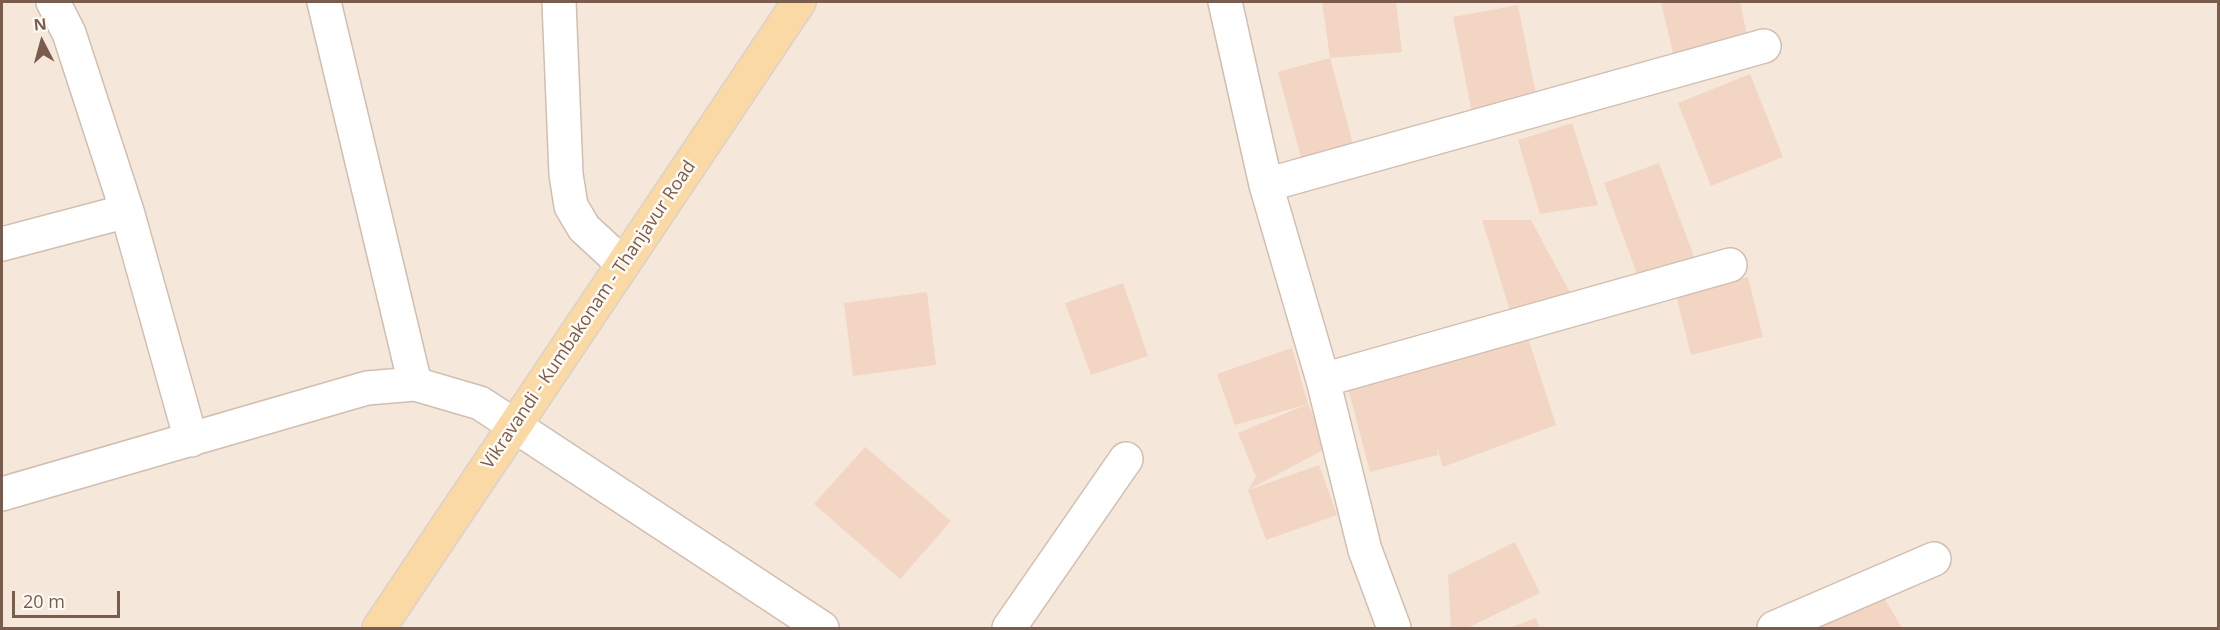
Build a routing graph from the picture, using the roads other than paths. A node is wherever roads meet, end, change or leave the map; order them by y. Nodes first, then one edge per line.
1 (54, 2) edge
2 (324, 2) edge
3 (559, 2) edge
4 (799, 2) edge
5 (1225, 2) edge
6 (1764, 46) dead end
7 (1266, 185) junction
8 (128, 211) junction
9 (2, 244) edge
10 (623, 264) junction
11 (1730, 265) dead end
12 (1323, 380) junction
13 (416, 384) junction
14 (514, 427) junction
15 (191, 440) junction
16 (1126, 459) dead end
17 (2, 494) edge
18 (1934, 559) dead end
19 (379, 628) edge
20 (822, 628) edge
21 (1009, 628) edge
22 (1394, 628) edge
23 (1774, 628) edge

1 - 8 street
2 - 13 street
3 - 10 street
4 - 10 main road, Vikravandi - Kumbakonam - Thanjavur Road
5 - 7 street
6 - 7 street
7 - 12 street
8 - 9 street
8 - 15 street
10 - 14 main road, Vikravandi - Kumbakonam - Thanjavur Road
11 - 12 street
12 - 22 street
13 - 14 street
13 - 15 street
14 - 19 main road, Vikravandi - Kumbakonam - Thanjavur Road
14 - 20 street
15 - 17 street
16 - 21 street
18 - 23 street

